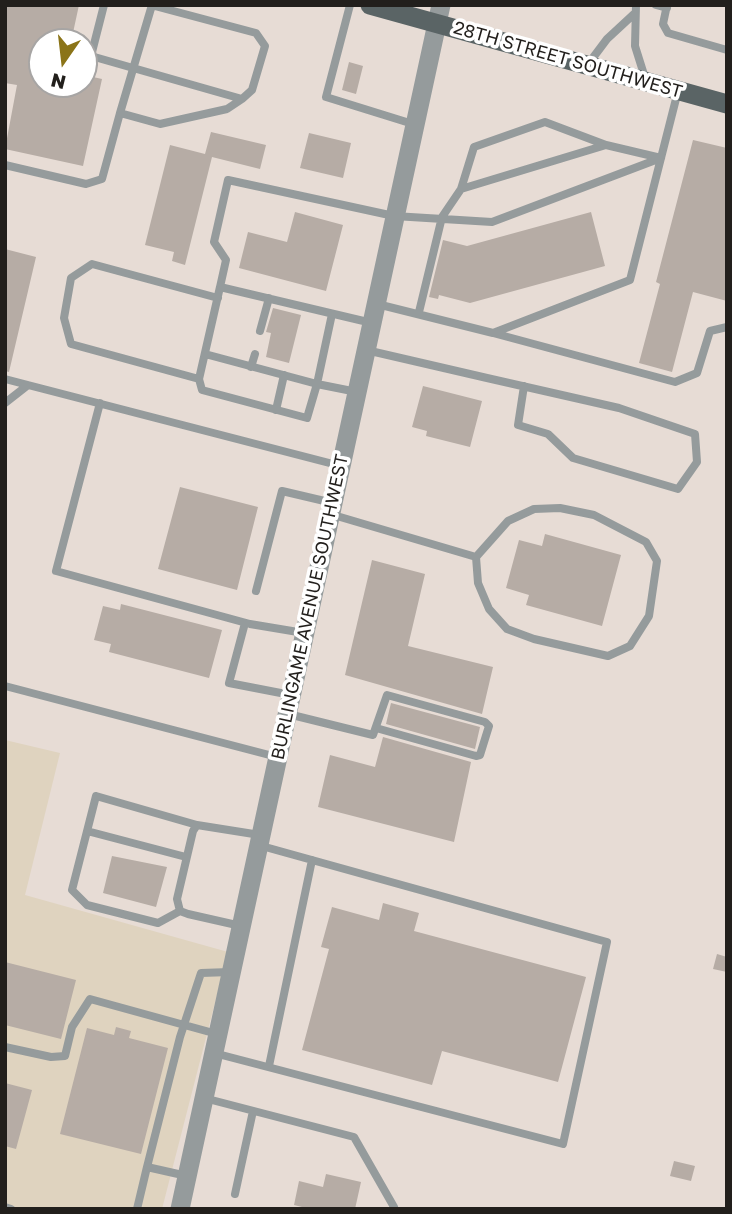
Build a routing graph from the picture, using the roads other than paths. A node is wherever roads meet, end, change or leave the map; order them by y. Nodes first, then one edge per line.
1 (104, 5) edge
2 (152, 5) edge
3 (350, 5) edge
4 (370, 5) edge
5 (656, 5) edge
6 (667, 7) edge
7 (635, 10) edge
8 (439, 15) edge
9 (727, 50) edge
10 (587, 66) junction
11 (131, 68) junction
12 (647, 82) junction
13 (678, 91) junction
14 (242, 99) junction
15 (727, 104) edge
16 (120, 113) junction
17 (415, 125) junction
18 (606, 145) junction
19 (661, 158) junction
20 (5, 165) edge
21 (461, 188) junction
22 (394, 216) junction
23 (442, 217) junction
24 (220, 287) junction
25 (218, 298) junction
26 (269, 298) junction
27 (377, 304) junction
28 (419, 312) junction
29 (332, 314) junction
30 (372, 323) junction
31 (727, 327) edge
32 (260, 331) dead end
33 (493, 333) junction
34 (366, 350) junction
35 (205, 354) junction
36 (255, 354) dead end
37 (251, 367) junction
38 (284, 375) junction
39 (5, 379) edge
40 (199, 379) junction
41 (317, 384) junction
42 (28, 385) junction
43 (524, 386) junction
44 (357, 392) junction
45 (5, 403) edge
46 (100, 403) junction
47 (276, 411) junction
48 (341, 466) junction
49 (331, 509) junction
50 (476, 557) junction
51 (256, 591) dead end
52 (245, 623) junction
53 (304, 633) junction
54 (5, 686) edge
55 (289, 705) junction
56 (376, 728) junction
57 (277, 757) junction
58 (197, 825) junction
59 (87, 831) junction
60 (259, 840) junction
61 (186, 857) junction
62 (313, 860) junction
63 (180, 911) junction
64 (241, 926) junction
65 (231, 972) junction
66 (185, 1026) junction
67 (216, 1043) junction
68 (5, 1047) edge
69 (269, 1066) junction
70 (204, 1098) junction
71 (253, 1111) junction
72 (147, 1167) junction
73 (187, 1176) junction
74 (235, 1194) dead end
75 (5, 1207) edge
76 (394, 1207) dead end
77 (11, 1209) edge
78 (137, 1209) edge
79 (180, 1209) edge

1 - 11 lane
2 - 11 lane
2 - 14 lane
3 - 17 lane
4 - 8 main road, 28TH STREET SOUTHWEST
5 - 6 lane
6 - 9 lane
7 - 10 lane
7 - 12 lane
8 - 10 main road, 28TH STREET SOUTHWEST
8 - 17 street, BURLINGAME AVENUE SOUTHWEST
10 - 12 main road, 28TH STREET SOUTHWEST
11 - 14 lane
11 - 16 lane
12 - 13 main road, 28TH STREET SOUTHWEST
13 - 15 main road, 28TH STREET SOUTHWEST
13 - 19 lane
14 - 16 lane
16 - 20 lane
17 - 22 street, BURLINGAME AVENUE SOUTHWEST
18 - 19 lane
18 - 21 lane
18 - 21 lane
19 - 23 lane
19 - 33 lane
21 - 23 lane
22 - 23 lane
22 - 24 lane
22 - 27 street, BURLINGAME AVENUE SOUTHWEST
23 - 28 lane
24 - 25 lane
24 - 26 lane
25 - 35 lane
25 - 40 lane
26 - 29 lane
26 - 32 lane
27 - 28 lane
27 - 30 street, BURLINGAME AVENUE SOUTHWEST
28 - 33 lane
29 - 30 lane
29 - 41 lane
30 - 34 street, BURLINGAME AVENUE SOUTHWEST
31 - 33 lane
34 - 43 lane
34 - 44 street, BURLINGAME AVENUE SOUTHWEST
35 - 37 lane
35 - 40 lane
36 - 37 lane
37 - 38 lane
38 - 41 lane
38 - 47 lane
39 - 42 lane
40 - 47 lane
41 - 44 lane
41 - 47 lane
42 - 45 lane
42 - 46 lane
43 - 43 lane
44 - 48 street, BURLINGAME AVENUE SOUTHWEST
46 - 48 lane
46 - 52 lane
48 - 49 street, BURLINGAME AVENUE SOUTHWEST
49 - 50 lane
49 - 51 lane
49 - 53 street, BURLINGAME AVENUE SOUTHWEST
50 - 50 lane
52 - 53 lane
52 - 55 lane
53 - 55 street, BURLINGAME AVENUE SOUTHWEST
54 - 57 lane
55 - 56 lane
55 - 57 street, BURLINGAME AVENUE SOUTHWEST
56 - 56 lane
57 - 60 street, BURLINGAME AVENUE SOUTHWEST
58 - 59 lane
58 - 60 lane
58 - 61 lane
59 - 61 lane
59 - 63 lane
60 - 62 lane
60 - 64 street, BURLINGAME AVENUE SOUTHWEST
61 - 63 lane
62 - 69 lane
62 - 69 lane
63 - 64 lane
64 - 65 street, BURLINGAME AVENUE SOUTHWEST
65 - 66 lane
65 - 67 street, BURLINGAME AVENUE SOUTHWEST
66 - 67 lane
66 - 68 lane
66 - 72 lane
67 - 69 lane
67 - 70 street, BURLINGAME AVENUE SOUTHWEST
70 - 71 lane
70 - 73 street, BURLINGAME AVENUE SOUTHWEST
71 - 74 lane
71 - 76 lane
72 - 73 lane
72 - 78 lane
73 - 79 street, BURLINGAME AVENUE SOUTHWEST
75 - 77 lane

